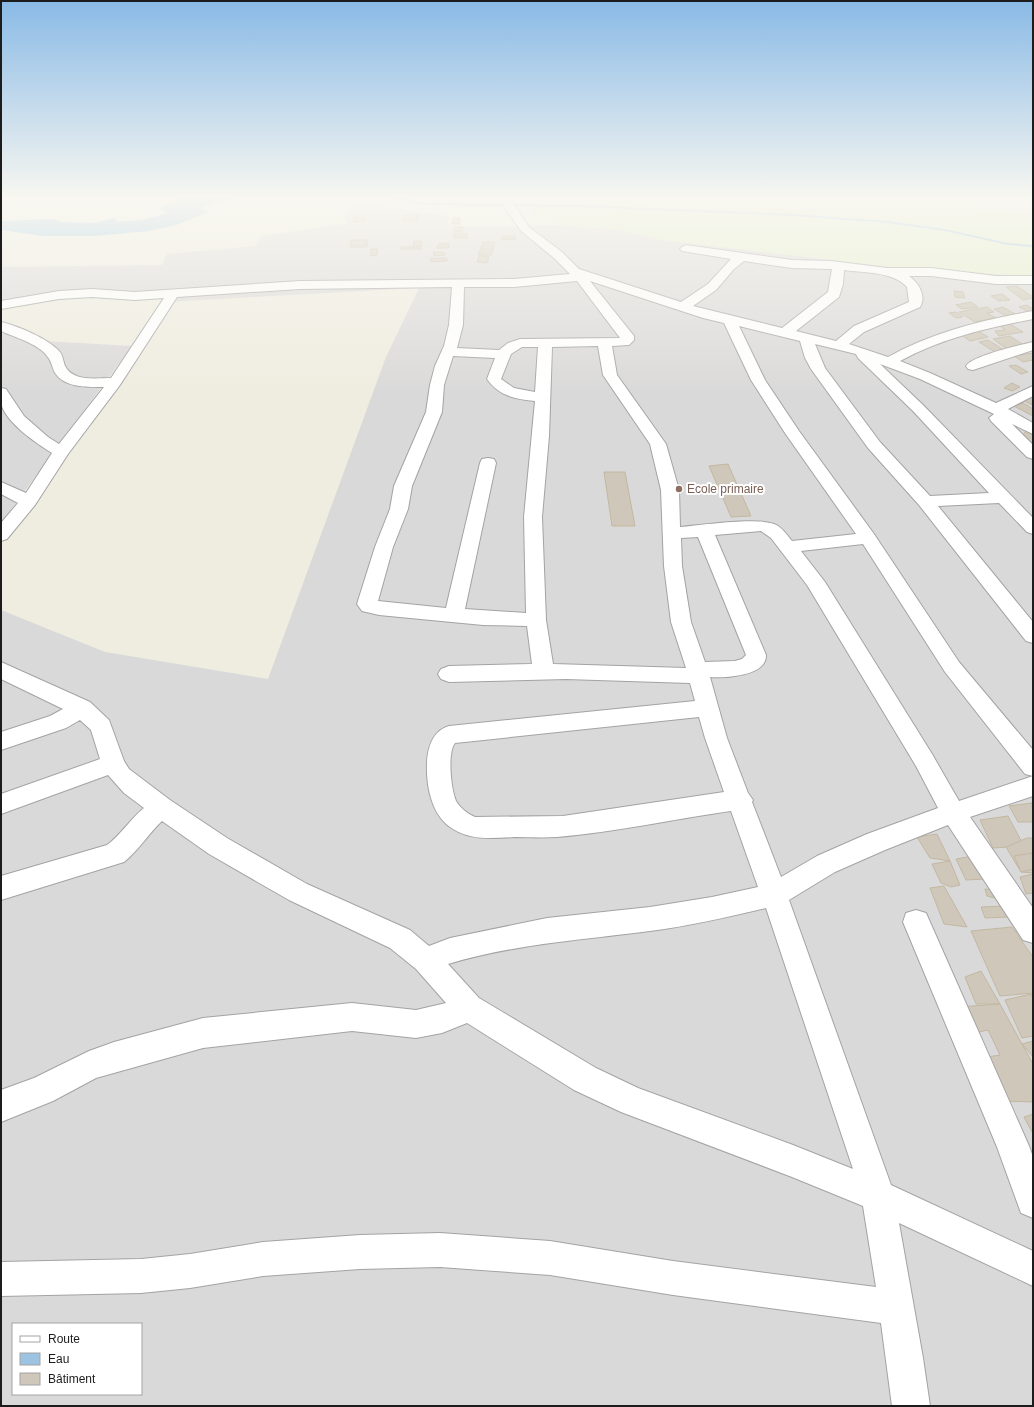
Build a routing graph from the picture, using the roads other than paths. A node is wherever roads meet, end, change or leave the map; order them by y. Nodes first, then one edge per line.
1 (566, 264) edge
2 (733, 264) edge
3 (790, 264) edge
4 (838, 266) junction
5 (887, 272) junction
6 (577, 275) junction
7 (1033, 280) edge
8 (458, 284) junction
9 (173, 293) junction
10 (1, 304) edge
11 (684, 306) junction
12 (1033, 315) edge
13 (730, 321) junction
14 (1, 326) edge
15 (785, 333) junction
16 (806, 338) junction
17 (604, 342) junction
18 (545, 343) junction
19 (839, 345) junction
20 (1033, 346) edge
21 (858, 350) junction
22 (448, 352) junction
23 (504, 353) junction
24 (889, 362) junction
25 (973, 366) dead end
26 (115, 382) junction
27 (1033, 390) edge
28 (1, 392) edge
29 (541, 397) junction
30 (980, 401) junction
31 (996, 409) junction
32 (1033, 429) edge
33 (61, 452) junction
34 (1033, 454) edge
35 (488, 463) dead end
36 (1, 487) edge
37 (24, 499) junction
38 (925, 501) junction
39 (1010, 503) junction
40 (1, 506) edge
41 (1033, 506) edge
42 (1033, 528) edge
43 (704, 530) junction
44 (673, 533) junction
45 (1, 535) edge
46 (868, 538) junction
47 (788, 547) junction
48 (454, 614) junction
49 (536, 620) junction
50 (1033, 636) edge
51 (1, 670) edge
52 (543, 671) junction
53 (698, 672) junction
54 (449, 674) dead end
55 (82, 708) junction
56 (707, 708) junction
57 (1, 741) edge
58 (113, 764) junction
59 (1033, 768) edge
60 (1033, 786) edge
61 (740, 800) junction
62 (1, 804) edge
63 (161, 807) junction
64 (953, 813) junction
65 (1, 888) edge
66 (774, 895) junction
67 (916, 922) dead end
68 (1033, 931) edge
69 (426, 960) junction
70 (469, 1008) junction
71 (1, 1106) edge
72 (878, 1196) junction
73 (1033, 1201) edge
74 (1032, 1272) edge
75 (1, 1279) edge
76 (896, 1307) junction
77 (911, 1406) edge

1 - 6 street
2 - 11 street
3 - 4 street
4 - 5 street
4 - 15 street
5 - 7 street
5 - 19 street
6 - 8 street
6 - 11 street
6 - 17 street
8 - 9 street
8 - 22 street
9 - 10 street
9 - 26 street
11 - 13 street
12 - 24 street
13 - 15 street
13 - 46 street
14 - 26 street
15 - 16 street
16 - 19 street
16 - 38 street
17 - 18 street
17 - 44 street
18 - 23 street
18 - 29 street
19 - 21 street
20 - 25 street
21 - 24 street
21 - 39 street
22 - 23 street
22 - 48 street
23 - 29 street
24 - 30 street
26 - 33 street
27 - 31 street
28 - 33 street
29 - 49 street
30 - 31 street
30 - 34 street
31 - 32 street
33 - 37 street
35 - 48 street
36 - 37 street
37 - 40 street
37 - 45 street
38 - 39 street
38 - 50 street
39 - 41 street
39 - 42 street
43 - 44 street
43 - 47 street
43 - 53 street
44 - 53 street
46 - 47 street
46 - 59 street
47 - 64 street
48 - 49 street
49 - 52 street
51 - 55 street
52 - 53 street
52 - 54 street
53 - 56 street
55 - 57 street
55 - 58 street
56 - 61 street
56 - 61 street
58 - 62 street
58 - 63 street
60 - 64 street
61 - 66 street
63 - 65 street
63 - 69 street
64 - 66 street
64 - 68 street
66 - 69 street
66 - 72 street
67 - 73 street
69 - 70 street
70 - 71 street
70 - 72 street
72 - 74 street
72 - 76 street
75 - 76 street
76 - 77 street

